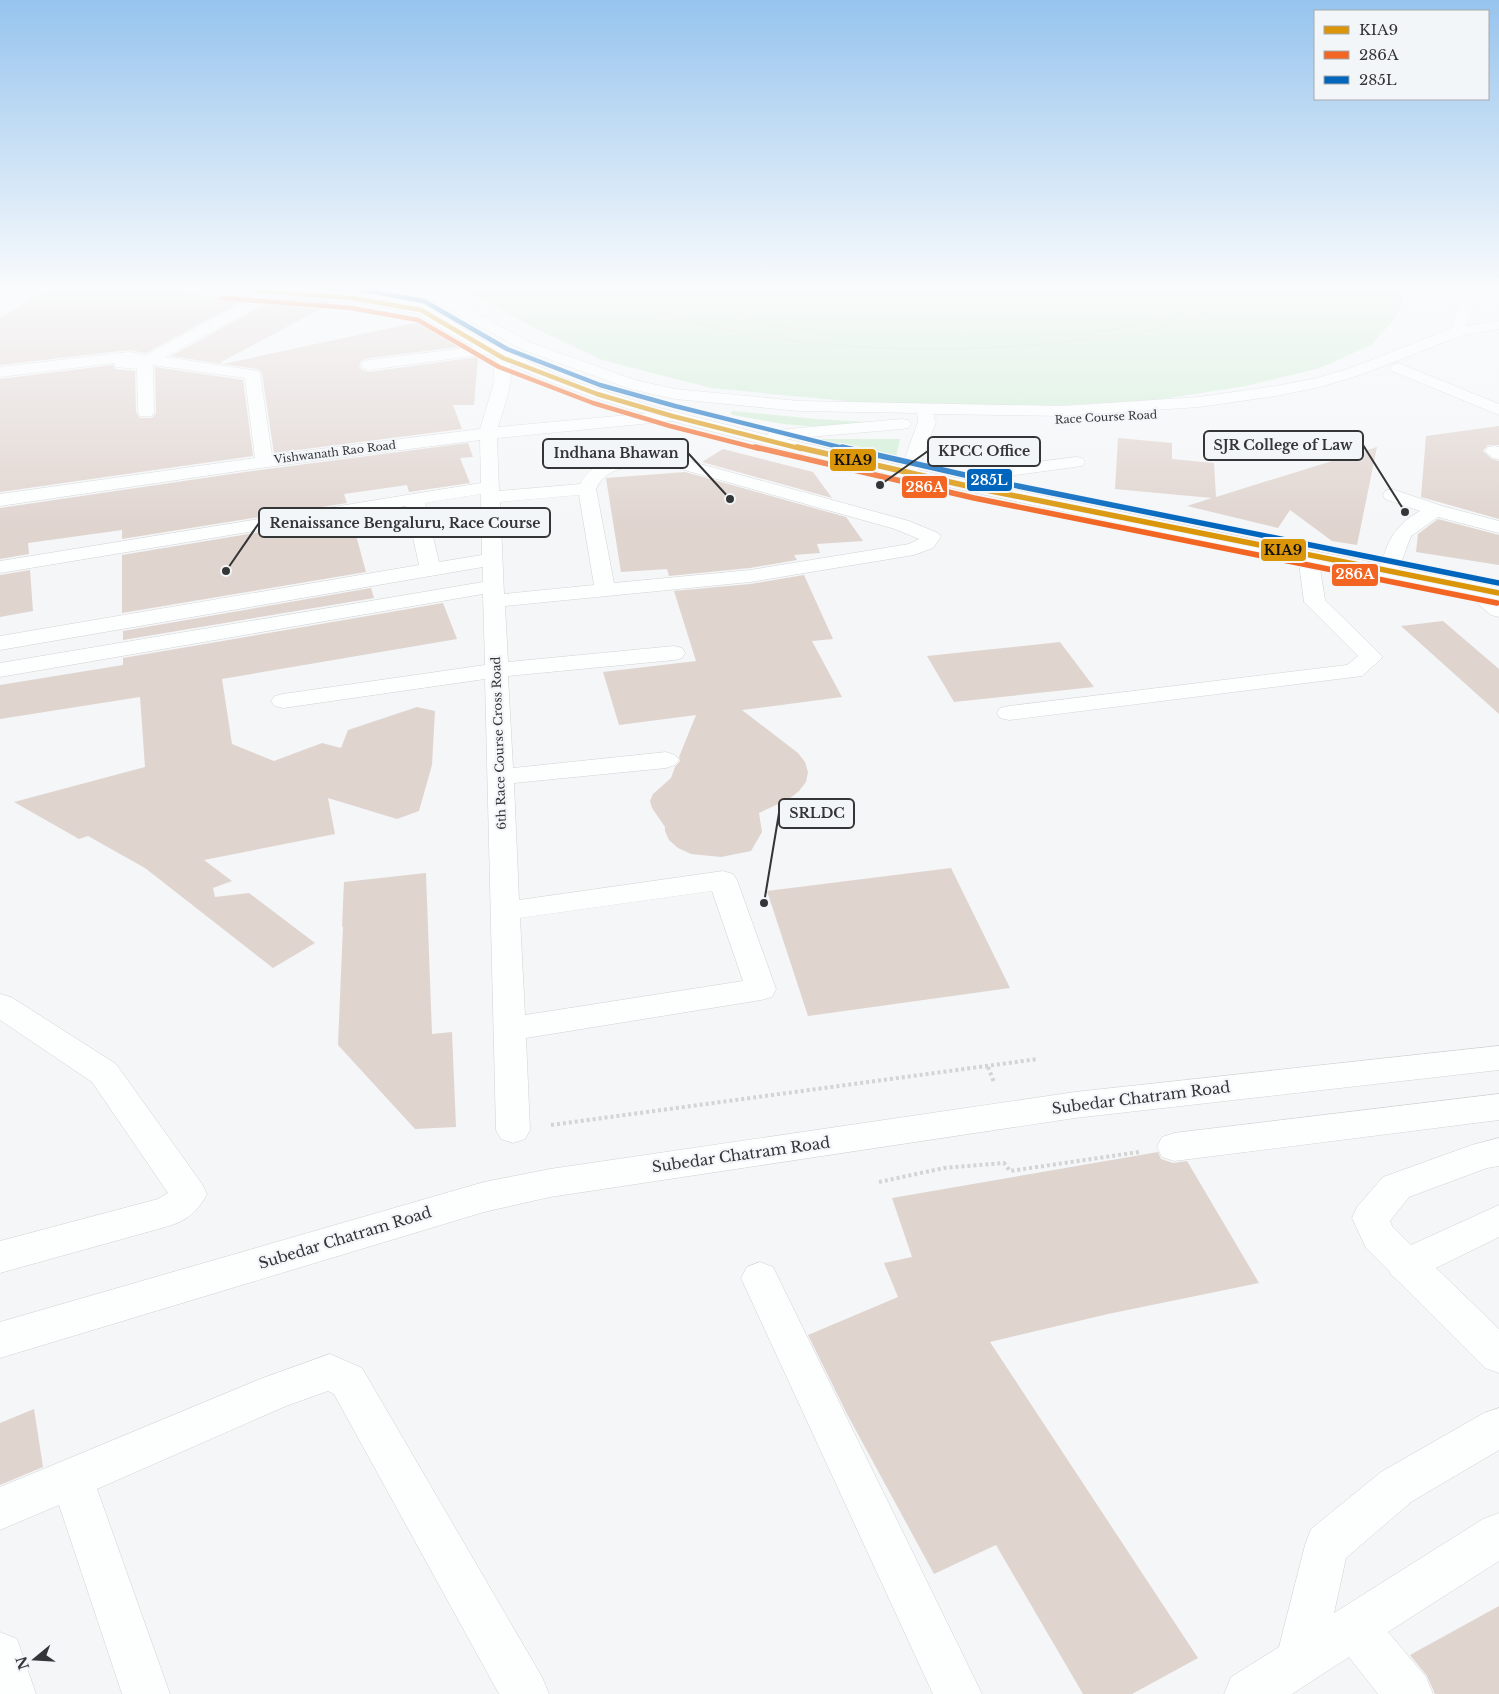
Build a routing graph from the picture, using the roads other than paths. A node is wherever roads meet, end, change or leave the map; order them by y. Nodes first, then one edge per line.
1 (42, 367) edge
2 (145, 367) edge
3 (200, 367) edge
4 (503, 367) edge
5 (529, 367) edge
6 (580, 367) edge
7 (1367, 367) edge
8 (1398, 368) joint
9 (0, 372) edge
10 (721, 399) junction
11 (1499, 410) edge
12 (146, 412) dead end
13 (926, 415) junction
14 (672, 416) junction
15 (488, 432) junction
16 (756, 437) junction
17 (264, 461) junction
18 (1076, 462) dead end
19 (908, 473) junction
20 (976, 488) junction
21 (587, 490) junction
22 (490, 492) junction
23 (1392, 495) dead end
24 (414, 499) junction
25 (0, 500) edge
26 (1435, 510) junction
27 (1499, 527) edge
28 (1308, 556) junction
29 (493, 559) junction
30 (0, 567) edge
31 (430, 569) junction
32 (1389, 572) junction
33 (1471, 588) junction
34 (605, 590) junction
35 (1499, 593) edge
36 (494, 594) junction
37 (1499, 610) edge
38 (0, 643) edge
39 (674, 652) dead end
40 (0, 670) edge
41 (497, 670) junction
42 (283, 701) dead end
43 (1009, 713) dead end
44 (666, 760) dead end
45 (501, 777) junction
46 (505, 911) junction
47 (0, 1005) edge
48 (510, 1029) junction
49 (1499, 1058) edge
50 (1499, 1107) edge
51 (513, 1130) road end
52 (1174, 1147) road end
53 (1499, 1152) edge
54 (1499, 1220) edge
55 (0, 1257) edge
56 (1405, 1265) junction
57 (760, 1278) dead end
58 (0, 1340) edge
59 (1499, 1355) edge
60 (1499, 1427) edge
61 (72, 1479) junction
62 (0, 1509) edge
63 (1499, 1535) edge
64 (1354, 1627) junction
65 (0, 1656) edge
66 (1299, 1662) junction
67 (12, 1694) edge
68 (146, 1694) edge
69 (524, 1694) edge
70 (958, 1694) edge
71 (1248, 1694) edge
72 (1409, 1694) edge

1 - 9 main road
2 - 12 main road
3 - 17 main road
4 - 15 main road, 6th Race Course Cross Road
5 - 14 main road, Race Course Road
6 - 10 main road, Race Course Road
7 - 13 main road, Race Course Road
8 - 11 main road
8 - 13 main road, Race Course Road
10 - 13 main road, Race Course Road
10 - 14 main road
13 - 16 main road, Race Course Road
13 - 19 main road
14 - 15 main road, Vishwanath Rao Road
14 - 16 main road, Race Course Road
15 - 17 main road, Vishwanath Rao Road
15 - 22 main road, 6th Race Course Cross Road
16 - 19 main road, Race Course Road
17 - 25 main road, Vishwanath Rao Road
18 - 20 main road
19 - 20 main road, Race Course Road
20 - 28 main road, Race Course Road
21 - 22 main road
21 - 34 main road
21 - 34 main road
22 - 24 main road
22 - 29 main road, 6th Race Course Cross Road
23 - 26 main road
24 - 30 main road
24 - 31 main road
26 - 27 main road
26 - 32 main road
28 - 32 main road, Race Course Road
28 - 43 main road
29 - 31 main road
29 - 36 main road, 6th Race Course Cross Road
31 - 38 main road
32 - 33 main road, Race Course Road
33 - 35 main road, Race Course Road
33 - 37 main road
34 - 36 main road
36 - 40 main road
36 - 41 main road, 6th Race Course Cross Road
39 - 41 main road
41 - 42 main road
41 - 45 main road, 6th Race Course Cross Road
44 - 45 main road
45 - 46 main road, 6th Race Course Cross Road
46 - 48 main road, 6th Race Course Cross Road
46 - 48 main road
47 - 55 main road
48 - 51 main road, 6th Race Course Cross Road
49 - 58 main road, Subedar Chatram Road
50 - 52 main road
53 - 56 main road
54 - 56 main road
56 - 59 main road
57 - 70 main road
60 - 66 main road
61 - 62 main road
61 - 68 main road
61 - 69 main road
63 - 64 main road
64 - 66 main road
64 - 72 main road
65 - 67 main road
66 - 71 main road

